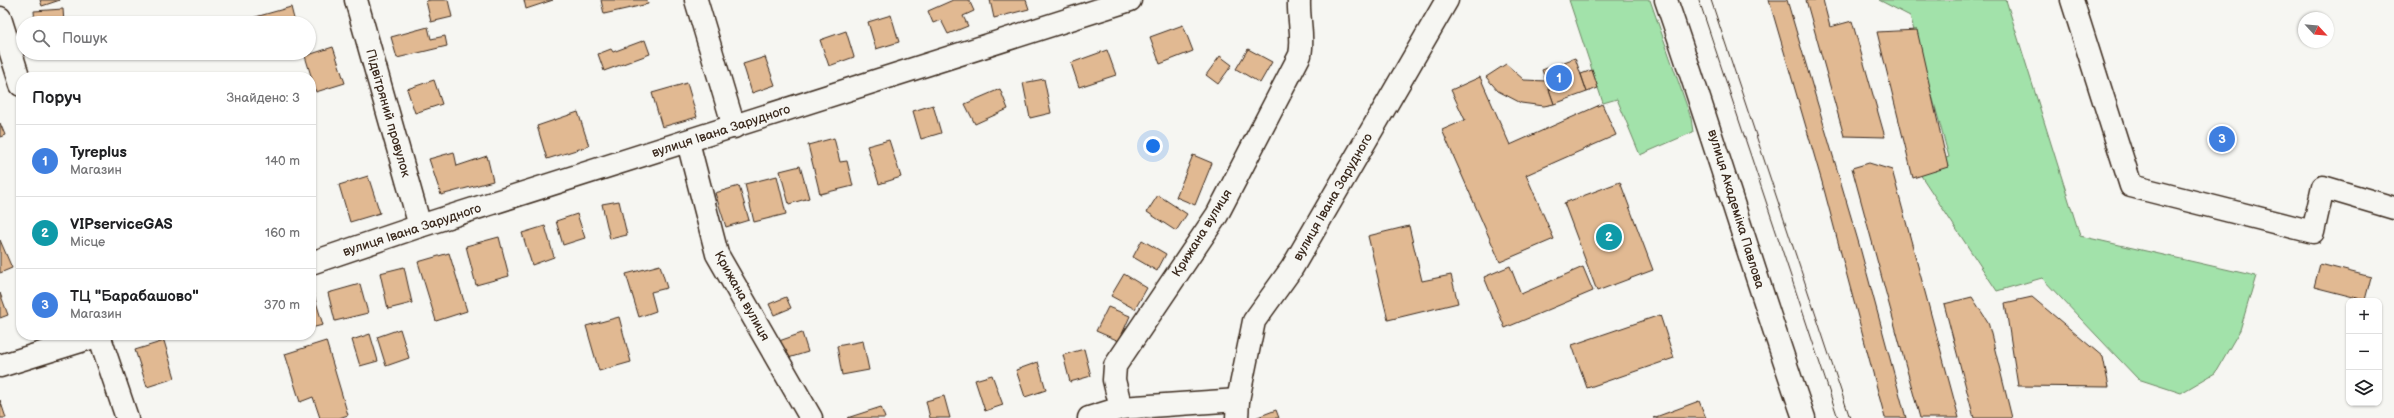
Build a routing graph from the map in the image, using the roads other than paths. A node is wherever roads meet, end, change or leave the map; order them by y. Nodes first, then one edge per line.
1 (356, 0) edge
2 (696, 0) edge
3 (1130, 0) edge
4 (1299, 0) edge
5 (1447, 0) edge
6 (1666, 0) edge
7 (2072, 0) edge
8 (0, 18) edge
9 (17, 72) edge
10 (734, 127) junction
11 (688, 142) junction
12 (2394, 208) edge
13 (420, 226) junction
14 (316, 261) edge
15 (83, 340) edge
16 (101, 340) edge
17 (0, 366) edge
18 (1121, 408) junction
19 (1238, 409) edge
20 (127, 418) edge
21 (811, 418) edge
22 (1089, 418) edge
23 (1804, 418) edge

1 - 13 street, Підвітряний провулок
2 - 10 street
3 - 10 street, вулиця Івана Зарудного
4 - 18 street, Крижана вулиця
5 - 19 street, вулиця Івана Зарудного
6 - 23 street, вулиця Академіка Павлова
7 - 12 street
8 - 9 street
10 - 11 street, вулиця Івана Зарудного
11 - 13 street, вулиця Івана Зарудного
11 - 21 street, Крижана вулиця
13 - 14 street, вулиця Івана Зарудного
15 - 17 street
16 - 20 street
18 - 19 street
18 - 22 street

